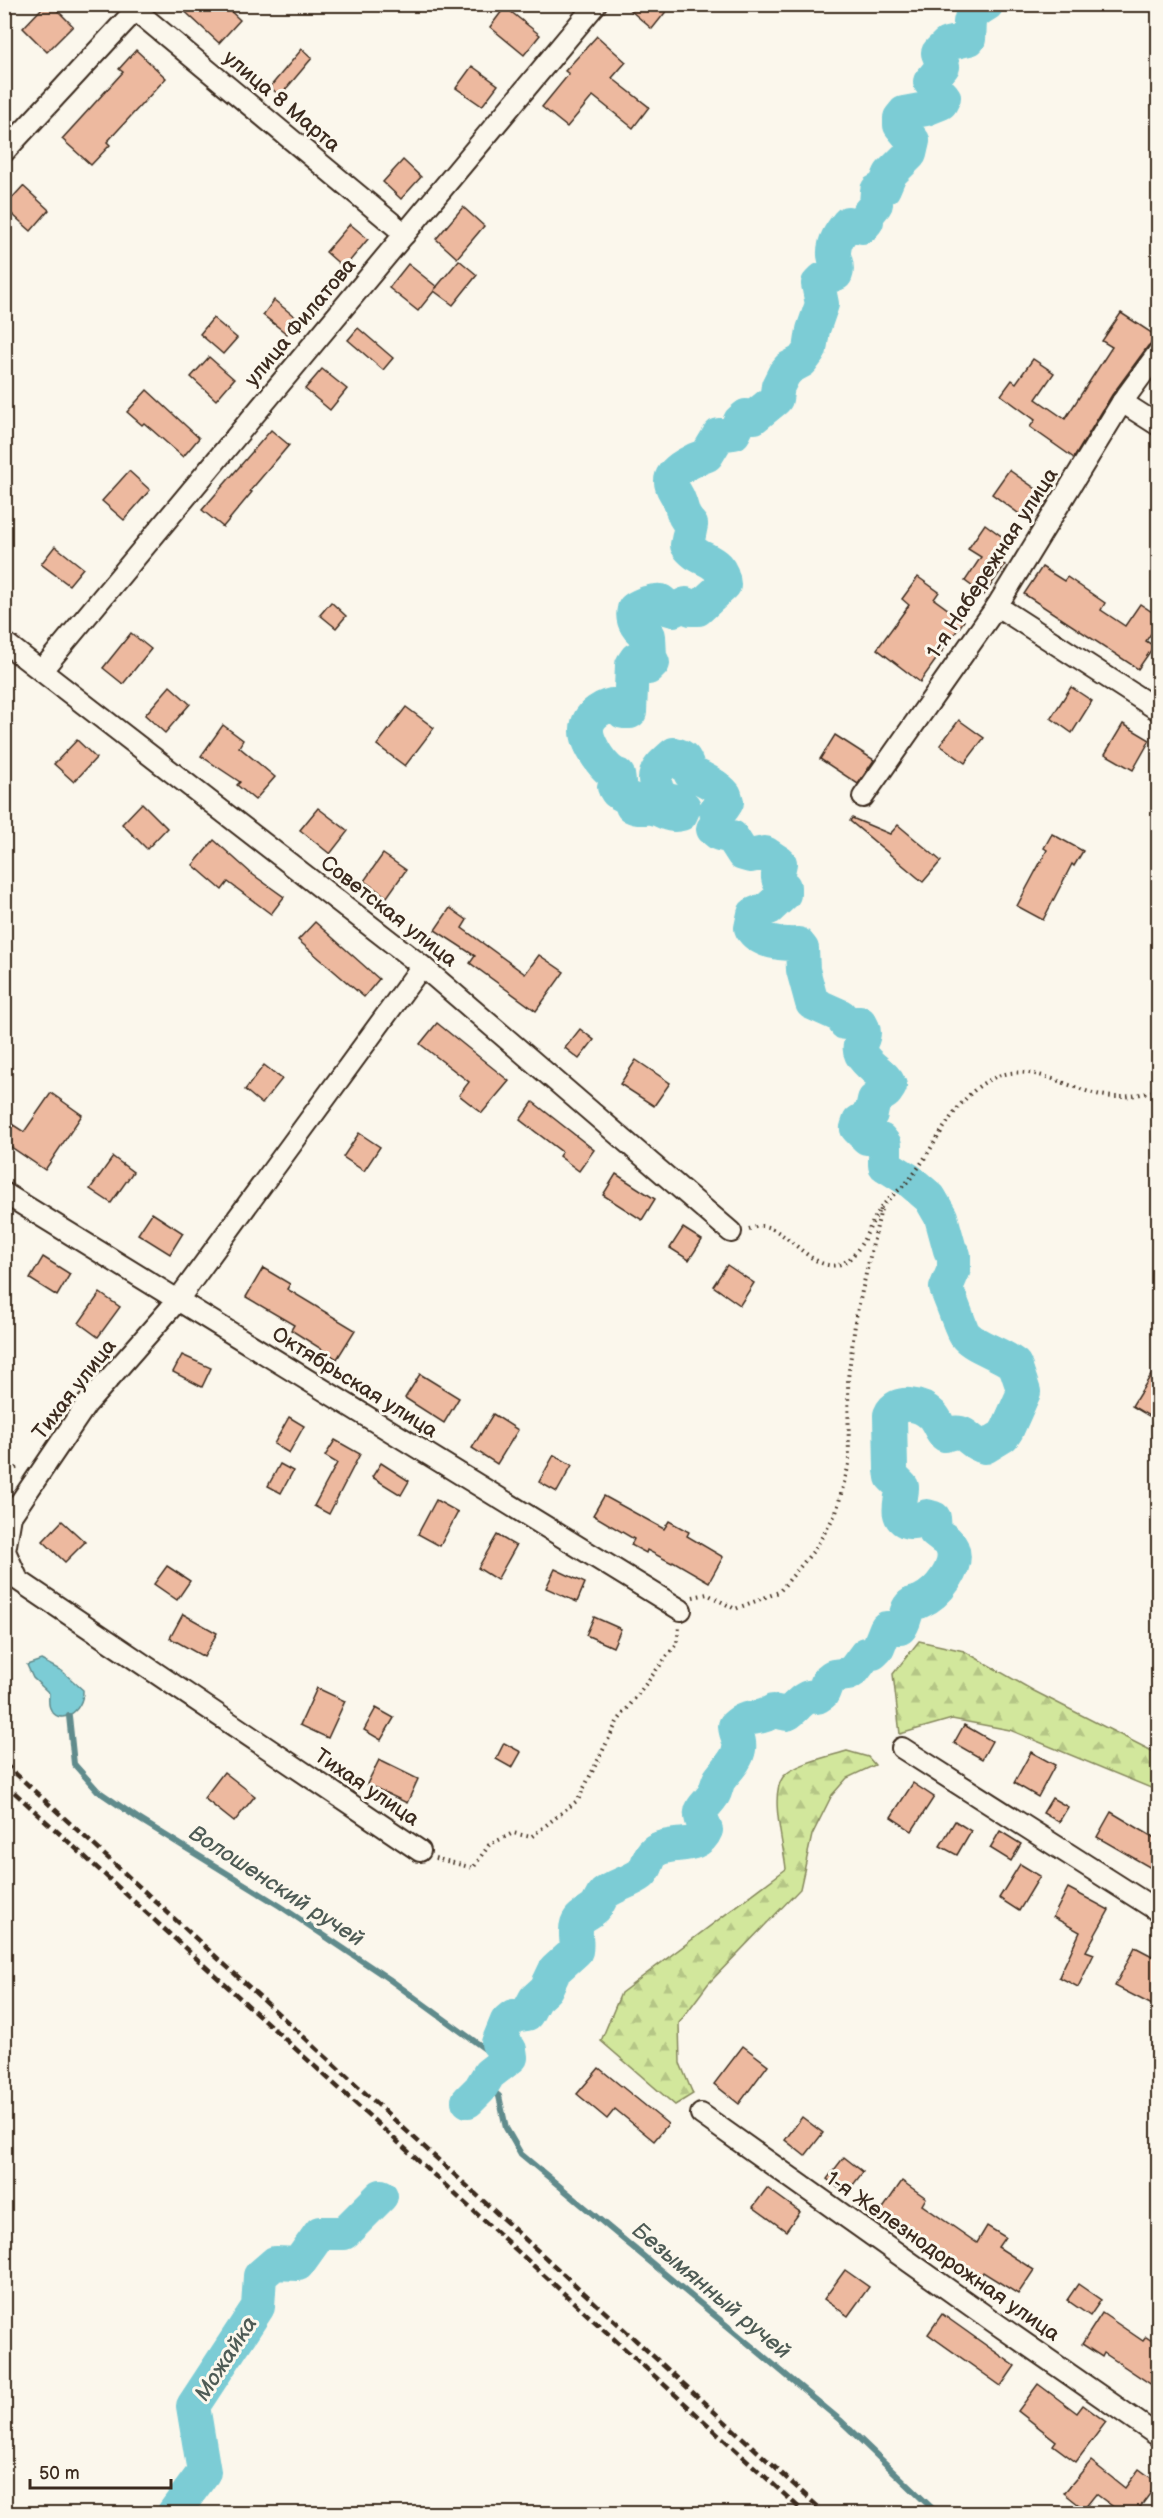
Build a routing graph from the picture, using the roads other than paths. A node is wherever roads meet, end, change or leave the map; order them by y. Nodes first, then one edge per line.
1 (596, 4) edge
2 (135, 7) edge
3 (4, 152) edge
4 (405, 234) junction
5 (1158, 353) edge
6 (1122, 402) junction
7 (1158, 425) edge
8 (997, 606) junction
9 (4, 642) edge
10 (42, 670) junction
11 (1158, 710) edge
12 (863, 798) dead end
13 (422, 966) junction
14 (4, 1192) edge
15 (731, 1232) road end
16 (177, 1300) junction
17 (681, 1610) road end
18 (902, 1748) dead end
19 (420, 1851) road end
20 (1158, 1911) edge
21 (701, 2114) dead end
22 (1158, 2436) edge

1 - 4 street, улица Филатова
2 - 3 street
2 - 4 street, улица 8 Марта
4 - 10 street, улица Филатова
5 - 6 street, 1-я Набережная улица
6 - 7 street
6 - 8 street, 1-я Набережная улица
8 - 11 street
8 - 12 street, 1-я Набережная улица
9 - 10 street, Советская улица
10 - 13 street, Советская улица
13 - 15 street, Советская улица
13 - 16 street, Тихая улица
14 - 16 street, Октябрьская улица
16 - 17 street, Октябрьская улица
16 - 19 street, Тихая улица
18 - 20 street
21 - 22 street, 1-я Железнодорожная улица

